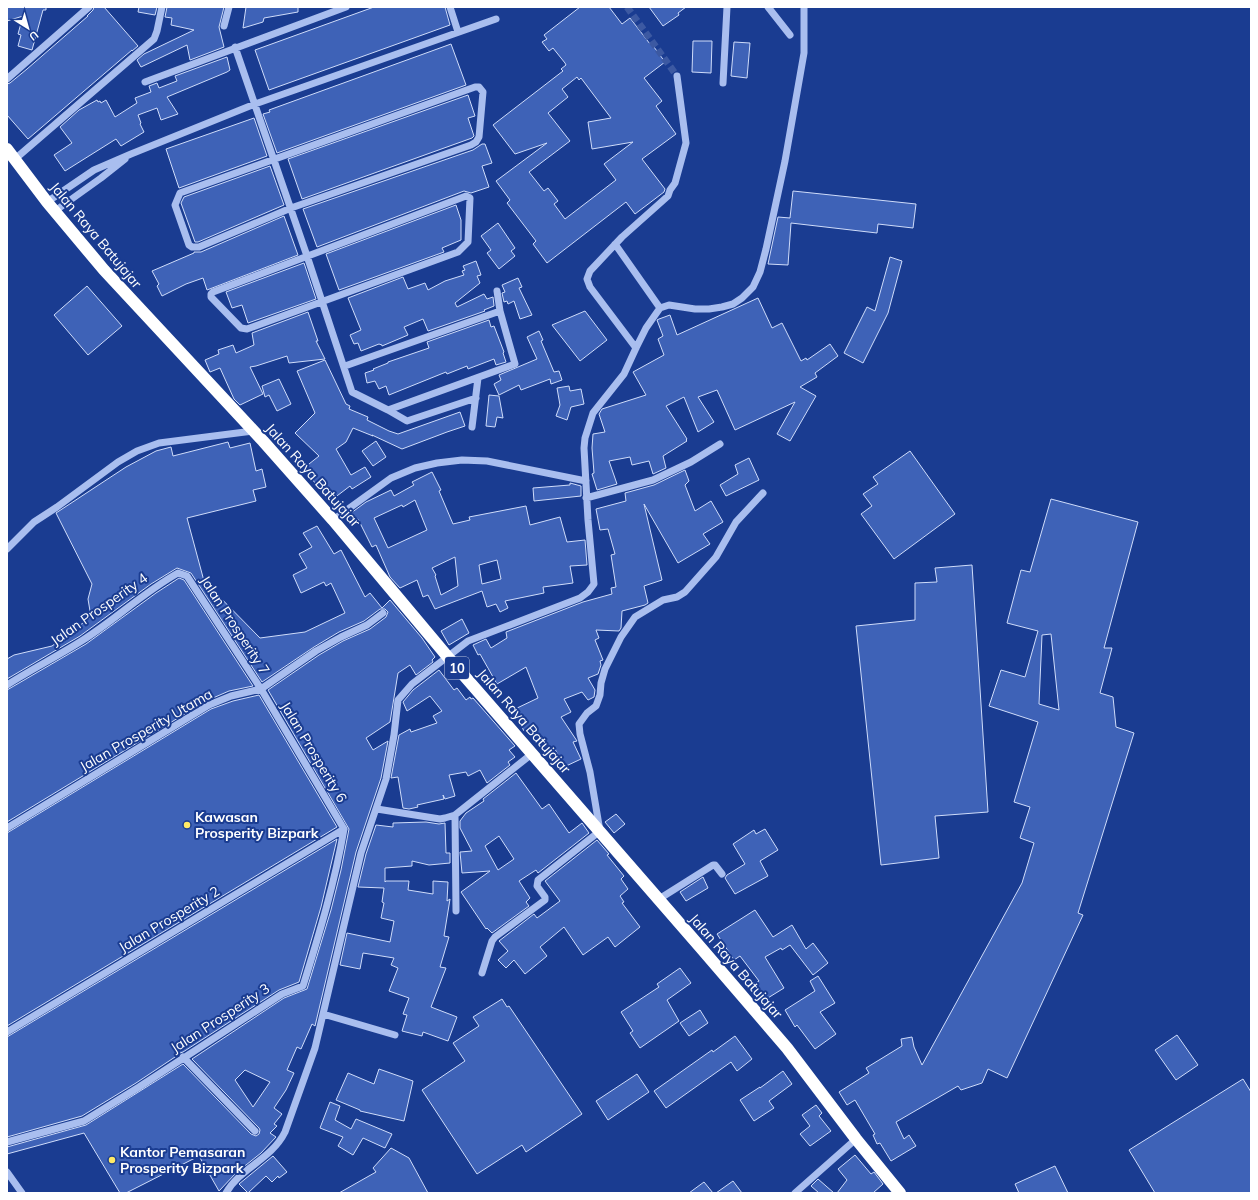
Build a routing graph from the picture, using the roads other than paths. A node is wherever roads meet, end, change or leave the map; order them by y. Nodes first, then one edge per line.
1 (89, 7) edge
2 (162, 7) edge
3 (229, 7) edge
4 (346, 7) edge
5 (450, 7) edge
6 (727, 7) edge
7 (768, 7) edge
8 (804, 7) edge
9 (496, 19) dead end
10 (224, 26) dead end
11 (458, 32) junction
12 (790, 36) dead end
13 (235, 47) junction
14 (677, 76) tunnel mouth
15 (7, 79) edge
16 (145, 82) dead end
17 (723, 83) dead end
18 (255, 104) junction
19 (7, 149) edge
20 (131, 154) junction
21 (15, 159) junction
22 (273, 159) junction
23 (51, 206) junction
24 (291, 208) junction
25 (615, 244) junction
26 (307, 256) junction
27 (497, 291) dead end
28 (323, 302) junction
29 (660, 308) junction
30 (500, 311) junction
31 (636, 348) junction
32 (344, 366) junction
33 (478, 378) junction
34 (476, 398) junction
35 (388, 410) junction
36 (472, 427) dead end
37 (254, 431) junction
38 (720, 444) dead end
39 (586, 481) junction
40 (763, 493) dead end
41 (586, 498) junction
42 (333, 520) junction
43 (7, 549) edge
44 (186, 576) joint
45 (383, 613) dead end
46 (447, 656) junction
47 (7, 685) edge
48 (261, 689) junction
49 (533, 753) junction
50 (377, 809) junction
51 (455, 815) junction
52 (7, 828) edge
53 (344, 829) junction
54 (600, 831) junction
55 (722, 874) dead end
56 (659, 899) junction
57 (456, 911) dead end
58 (482, 973) dead end
59 (323, 1014) junction
60 (7, 1032) edge
61 (395, 1035) dead end
62 (183, 1057) junction
63 (255, 1131) dead end
64 (856, 1139) junction
65 (7, 1142) edge
66 (7, 1172) edge
67 (22, 1193) edge
68 (226, 1193) edge
69 (795, 1193) edge
70 (900, 1193) edge

1 - 15 street
2 - 21 street
3 - 10 street
4 - 13 street
5 - 11 street
6 - 17 street
7 - 12 street
8 - 29 street
9 - 11 street
11 - 18 street
13 - 16 street
13 - 18 street
14 - 25 street
18 - 20 street
18 - 22 street
19 - 21 highway, Jalan Raya Batujajar / 10
20 - 23 street
20 - 23 street
21 - 23 highway, Jalan Raya Batujajar / 10
22 - 24 street
22 - 24 street
22 - 24 street
23 - 37 highway, Jalan Raya Batujajar / 10
24 - 26 street
25 - 29 street
25 - 31 street
26 - 28 street
26 - 28 street
26 - 28 street
27 - 30 street
28 - 32 street
29 - 31 street
30 - 32 street
30 - 33 street
31 - 39 street
32 - 35 street
33 - 34 street
33 - 35 street
34 - 35 street
34 - 36 street
37 - 42 highway, Jalan Raya Batujajar / 10
37 - 43 street
38 - 41 street
39 - 41 street
39 - 42 street
40 - 54 street
41 - 46 street
42 - 46 highway, Jalan Raya Batujajar / 10
44 - 47 street, Jalan Prosperity 4
44 - 48 street, Jalan Prosperity 7
45 - 48 street, Jalan Prosperity Utama
46 - 49 highway, Jalan Raya Batujajar / 10
46 - 50 street
48 - 52 street, Jalan Prosperity Utama
48 - 53 street, Jalan Prosperity 6
49 - 51 street
49 - 54 highway, Jalan Raya Batujajar / 10
50 - 51 street
50 - 59 street
51 - 57 street
53 - 60 street, Jalan Prosperity 2
53 - 62 street, Jalan Prosperity 3
54 - 56 highway, Jalan Raya Batujajar / 10
54 - 58 street
55 - 56 street
56 - 64 highway, Jalan Raya Batujajar / 10
59 - 61 street
59 - 68 street
62 - 63 street
62 - 65 street, Jalan Prosperity 3
64 - 69 street
64 - 70 highway, Jalan Raya Batujajar / 10
66 - 67 street

